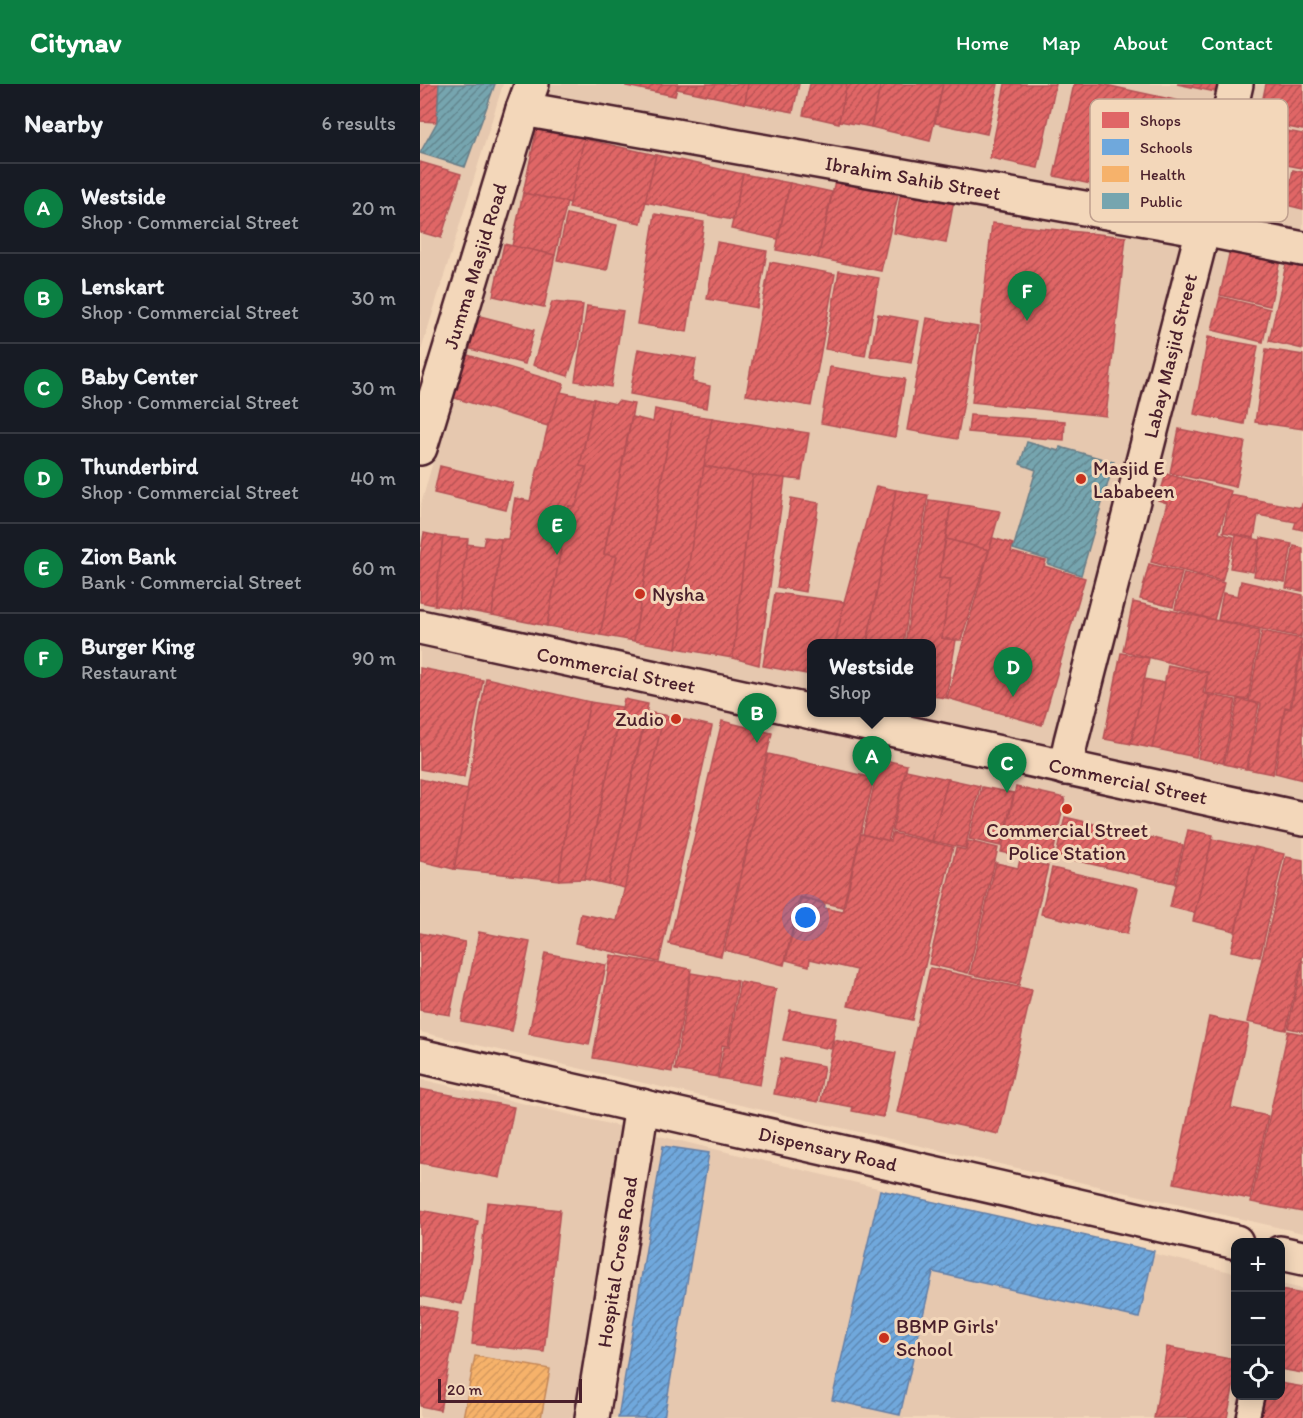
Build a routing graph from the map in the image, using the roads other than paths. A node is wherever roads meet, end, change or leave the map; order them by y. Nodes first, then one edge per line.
1 (1236, 84) edge
2 (527, 96) edge
3 (1233, 99) edge
4 (1090, 207) edge
5 (1167, 222) edge
6 (1205, 222) edge
7 (1203, 229) junction
8 (1303, 249) edge
9 (420, 448) edge
10 (420, 627) edge
11 (807, 711) edge
12 (835, 717) edge
13 (1065, 768) junction
14 (1303, 819) edge
15 (420, 1056) edge
16 (642, 1106) junction
17 (1231, 1241) edge
18 (1285, 1254) edge
19 (1303, 1258) edge
20 (1252, 1400) edge
21 (592, 1418) edge
22 (1248, 1418) edge

1 - 3 street, Labay Masjid Street
2 - 4 street, Ibrahim Sahib Street
2 - 9 street, Jumma Masjid Road
5 - 7 street, Ibrahim Sahib Street
6 - 7 street, Labay Masjid Street
7 - 8 street, Ibrahim Sahib Street
7 - 13 street, Labay Masjid Street
10 - 11 street, Commercial Street
12 - 13 street, Commercial Street
13 - 14 street, Commercial Street
15 - 16 street, Dispensary Road
16 - 17 street, Dispensary Road
16 - 21 street, Hospital Cross Road
18 - 19 street
20 - 22 lane

